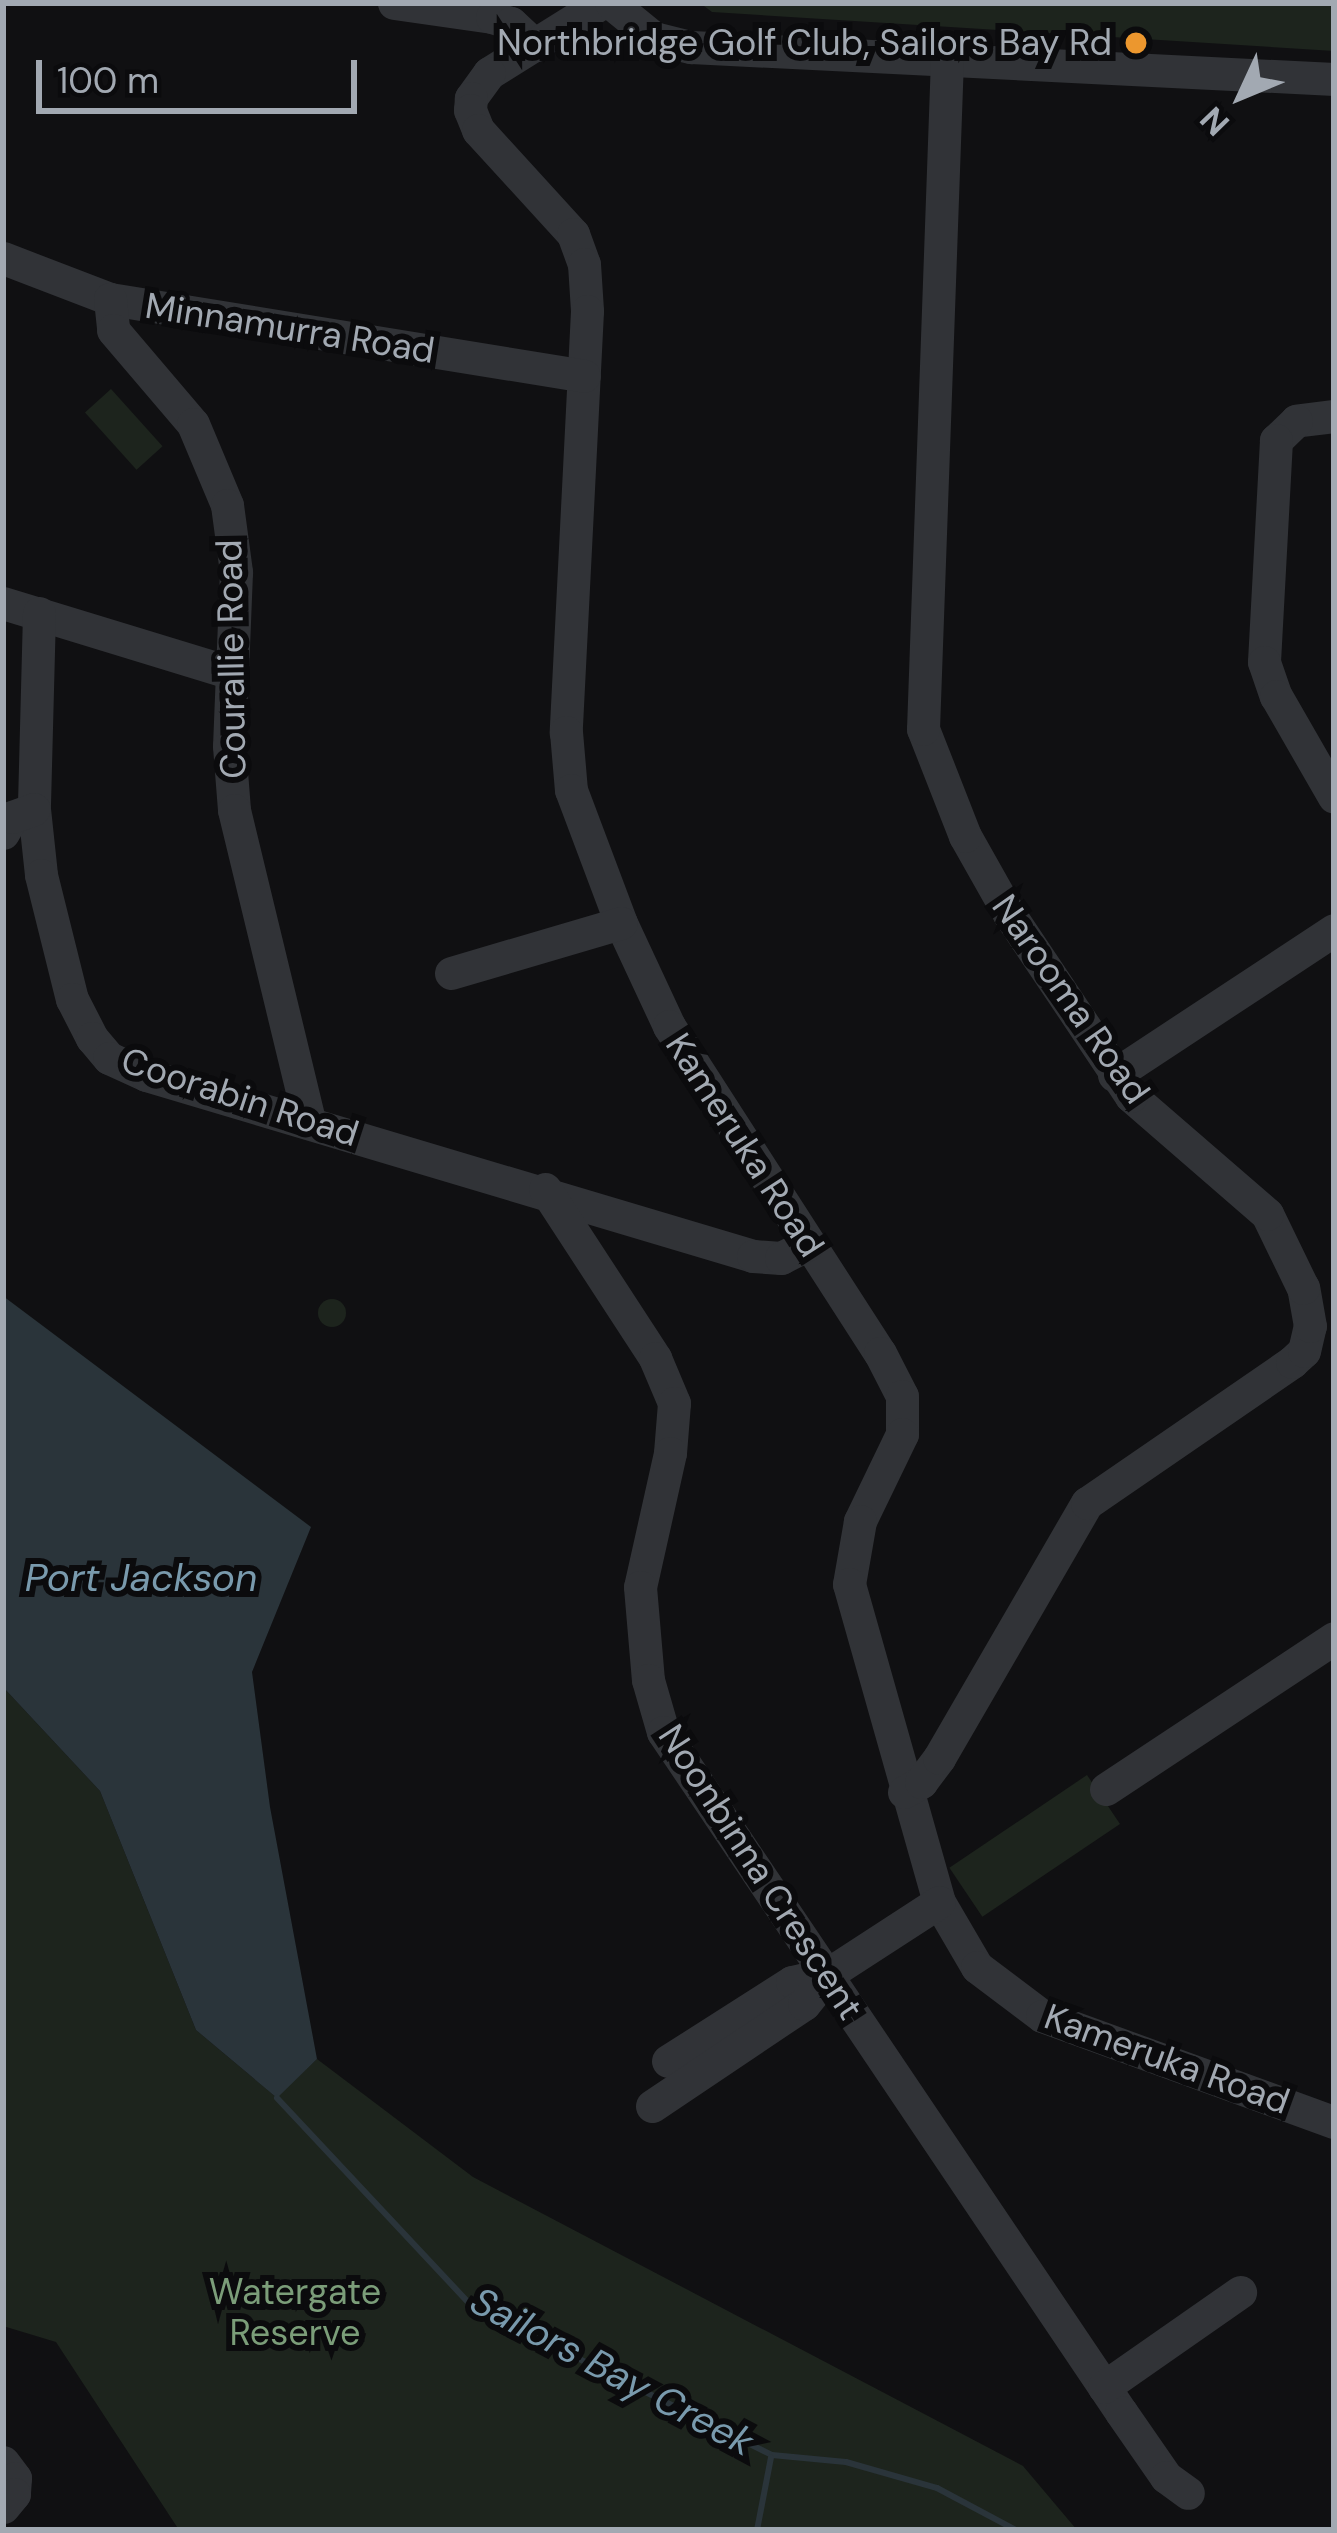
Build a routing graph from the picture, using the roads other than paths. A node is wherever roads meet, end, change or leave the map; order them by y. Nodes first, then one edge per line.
1 (394, 3) edge
2 (601, 3) edge
3 (610, 3) edge
4 (535, 45) junction
5 (947, 60) junction
6 (1334, 79) edge
7 (3, 258) edge
8 (110, 299) junction
9 (584, 376) junction
10 (1334, 416) edge
11 (3, 603) edge
12 (39, 613) junction
13 (232, 673) junction
14 (1334, 796) edge
15 (34, 809) junction
16 (3, 833) edge
17 (621, 923) junction
18 (1334, 929) edge
19 (451, 973) dead end
20 (1114, 1075) junction
21 (309, 1121) junction
22 (545, 1190) junction
23 (808, 1244) junction
24 (1334, 1638) edge
25 (1106, 1790) dead end
26 (904, 1792) junction
27 (939, 1902) junction
28 (828, 1974) junction
29 (668, 2061) dead end
30 (652, 2106) dead end
31 (1334, 2122) edge
32 (1240, 2292) dead end
33 (1104, 2387) junction
34 (3, 2462) edge
35 (1188, 2493) dead end
36 (3, 2509) edge
37 (15, 2530) edge

1 - 4 street
2 - 4 street, Kameruka Road
3 - 5 street
4 - 9 street, Kameruka Road
5 - 6 street
5 - 20 street, Narooma Road
7 - 8 street, Minnamurra Road
8 - 9 street, Minnamurra Road
8 - 13 street, Courallie Road
9 - 17 street, Kameruka Road
10 - 14 street
11 - 12 street
12 - 13 street
12 - 15 street, Coorabin Road
13 - 21 street, Courallie Road
15 - 16 street
15 - 21 street, Coorabin Road
17 - 19 street
17 - 23 street, Kameruka Road
18 - 20 street
20 - 26 street, Narooma Road
21 - 22 street, Coorabin Road
22 - 23 street, Coorabin Road
22 - 28 street, Noonbinna Crescent
23 - 26 street, Kameruka Road
24 - 25 street
26 - 27 street, Kameruka Road
27 - 28 street
27 - 31 street, Kameruka Road
28 - 29 street
28 - 30 street
28 - 33 street, Noonbinna Crescent
32 - 33 street
33 - 35 street, Noonbinna Crescent
34 - 36 street
36 - 37 street

